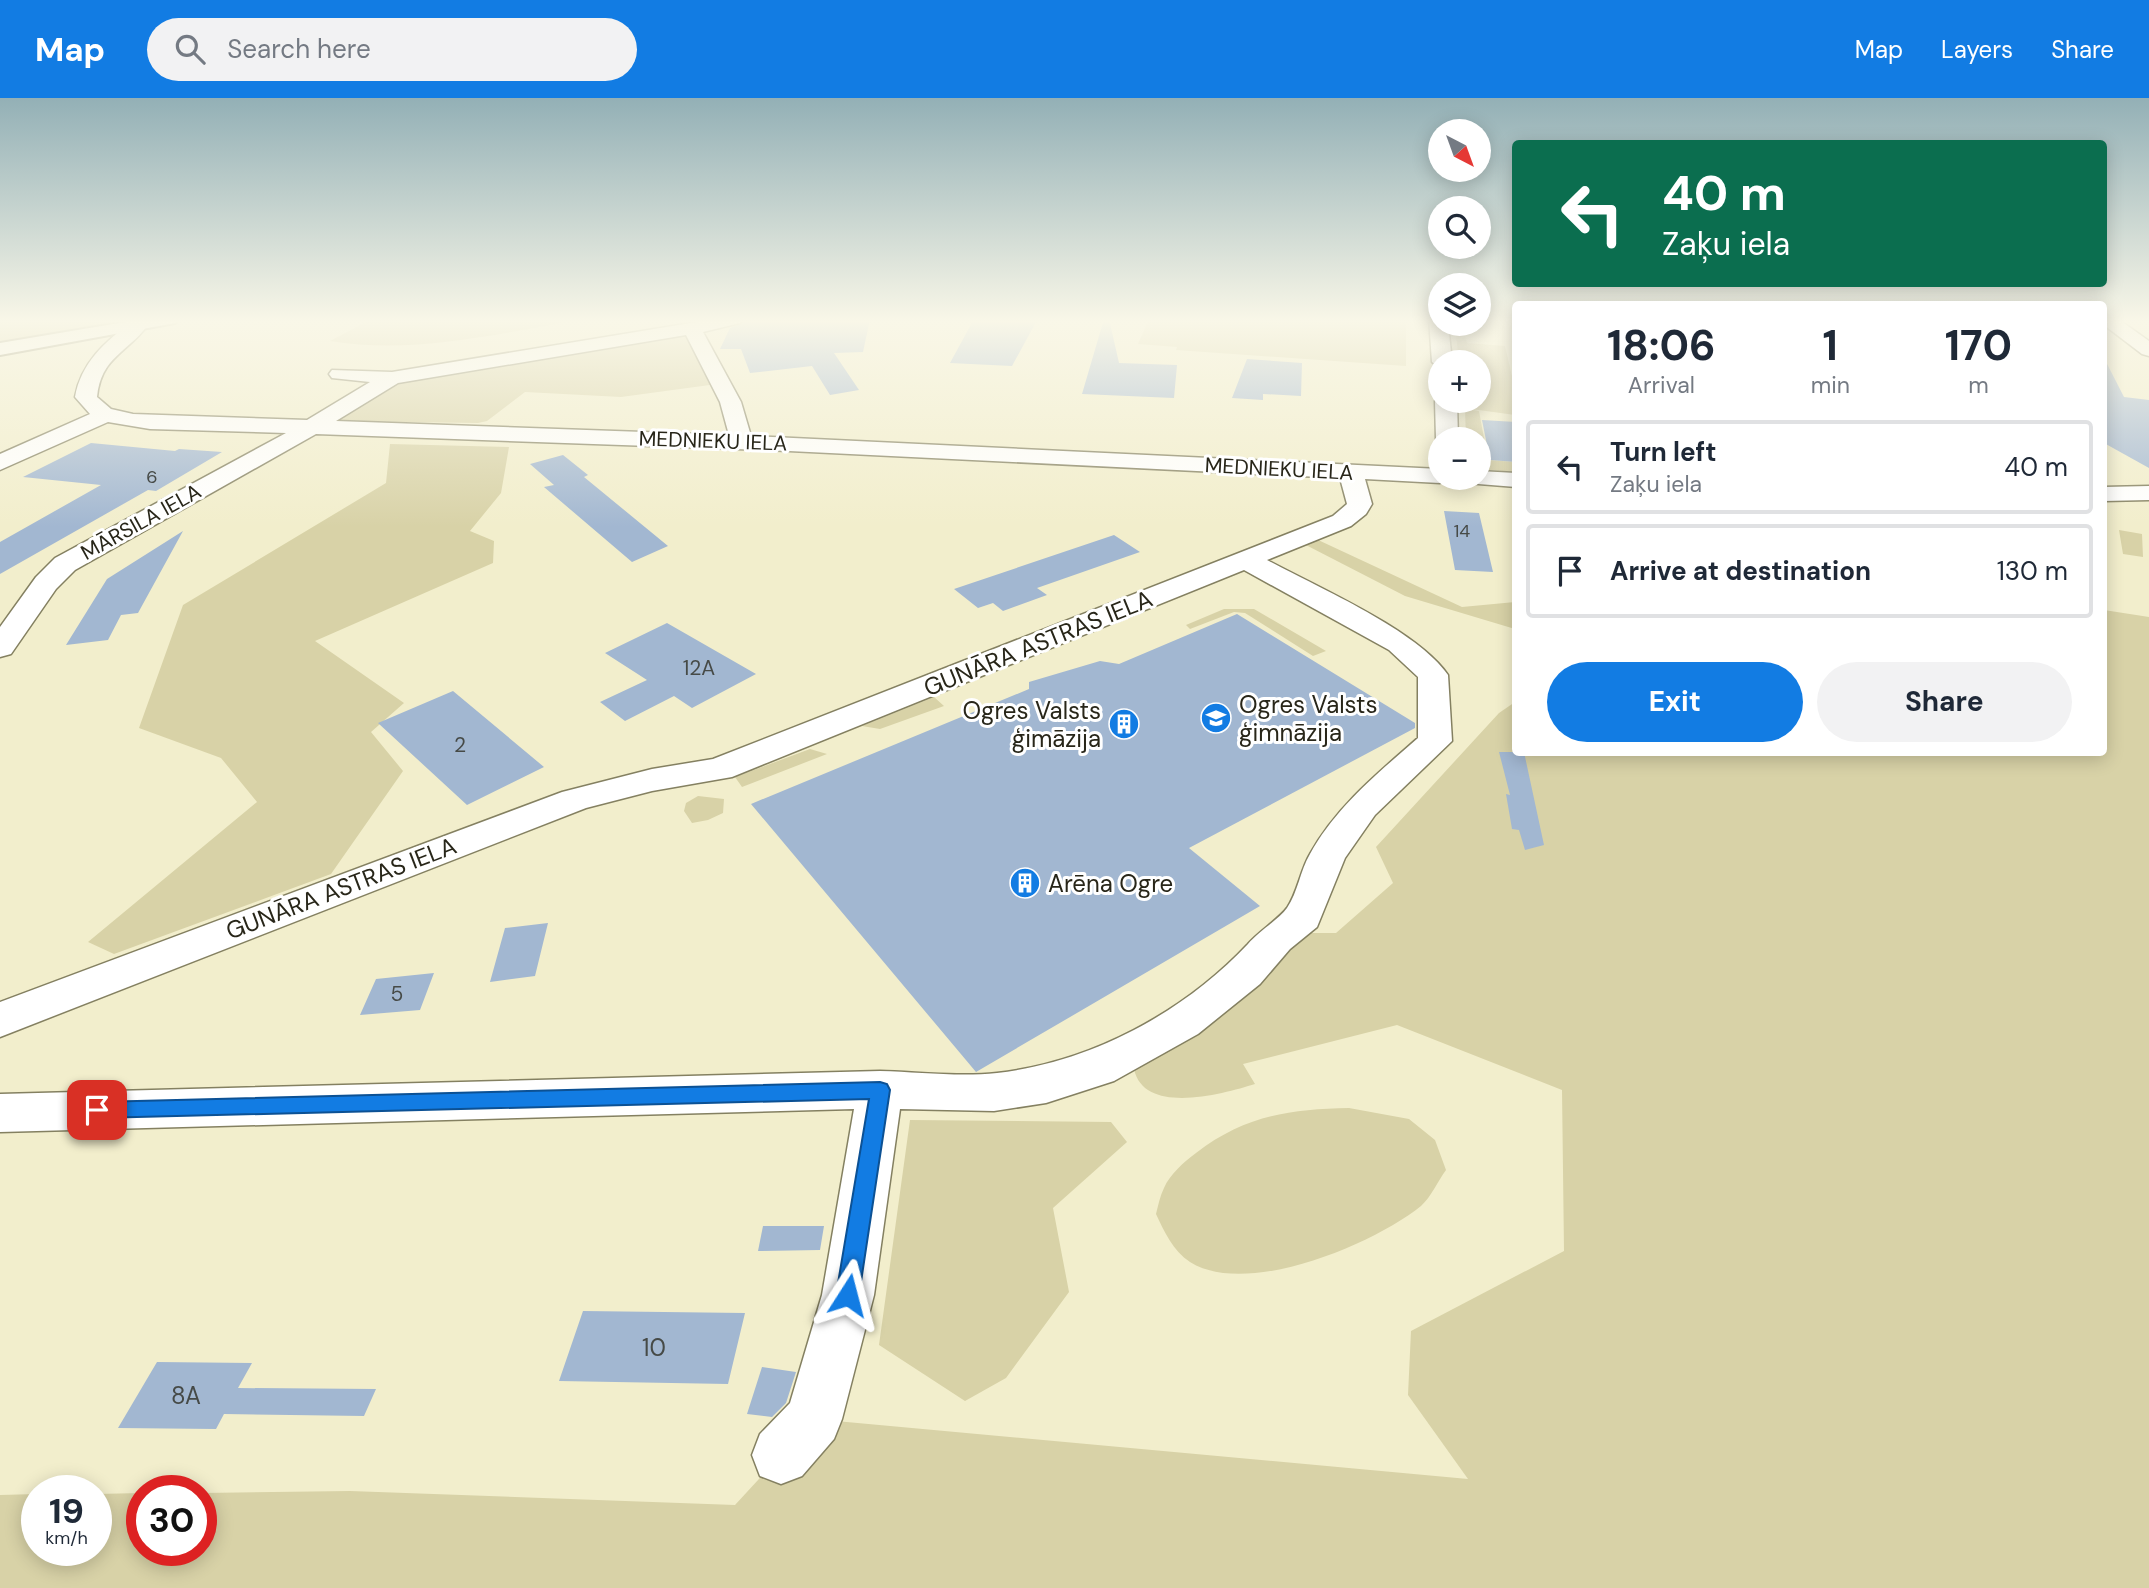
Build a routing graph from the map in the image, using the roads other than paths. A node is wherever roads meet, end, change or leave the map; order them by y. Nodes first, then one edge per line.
1 (87, 389) edge
2 (375, 389) edge
3 (724, 389) edge
4 (106, 415) junction
5 (311, 428) junction
6 (740, 442) junction
7 (0, 463) edge
8 (1428, 476) edge
9 (1352, 479) junction
10 (1491, 479) edge
11 (1512, 480) edge
12 (2149, 492) edge
13 (2107, 494) edge
14 (1246, 560) junction
15 (0, 648) edge
16 (688, 775) junction
17 (0, 1020) edge
18 (880, 1090) junction
19 (0, 1113) edge
20 (782, 1455) dead end

1 - 4 street
2 - 5 street, MĀRSILA IELA
3 - 6 street
4 - 5 street, MEDNIEKU IELA
4 - 7 street
5 - 6 street, MEDNIEKU IELA
5 - 15 street, MĀRSILA IELA
6 - 9 street, MEDNIEKU IELA
8 - 9 street, MEDNIEKU IELA
9 - 14 street, GUNĀRA ASTRAS IELA
9 - 16 street, GUNĀRA ASTRAS IELA
10 - 11 street
12 - 13 street
14 - 16 street, GUNĀRA ASTRAS IELA
14 - 18 street
16 - 17 street, GUNĀRA ASTRAS IELA
18 - 19 street
18 - 20 street

